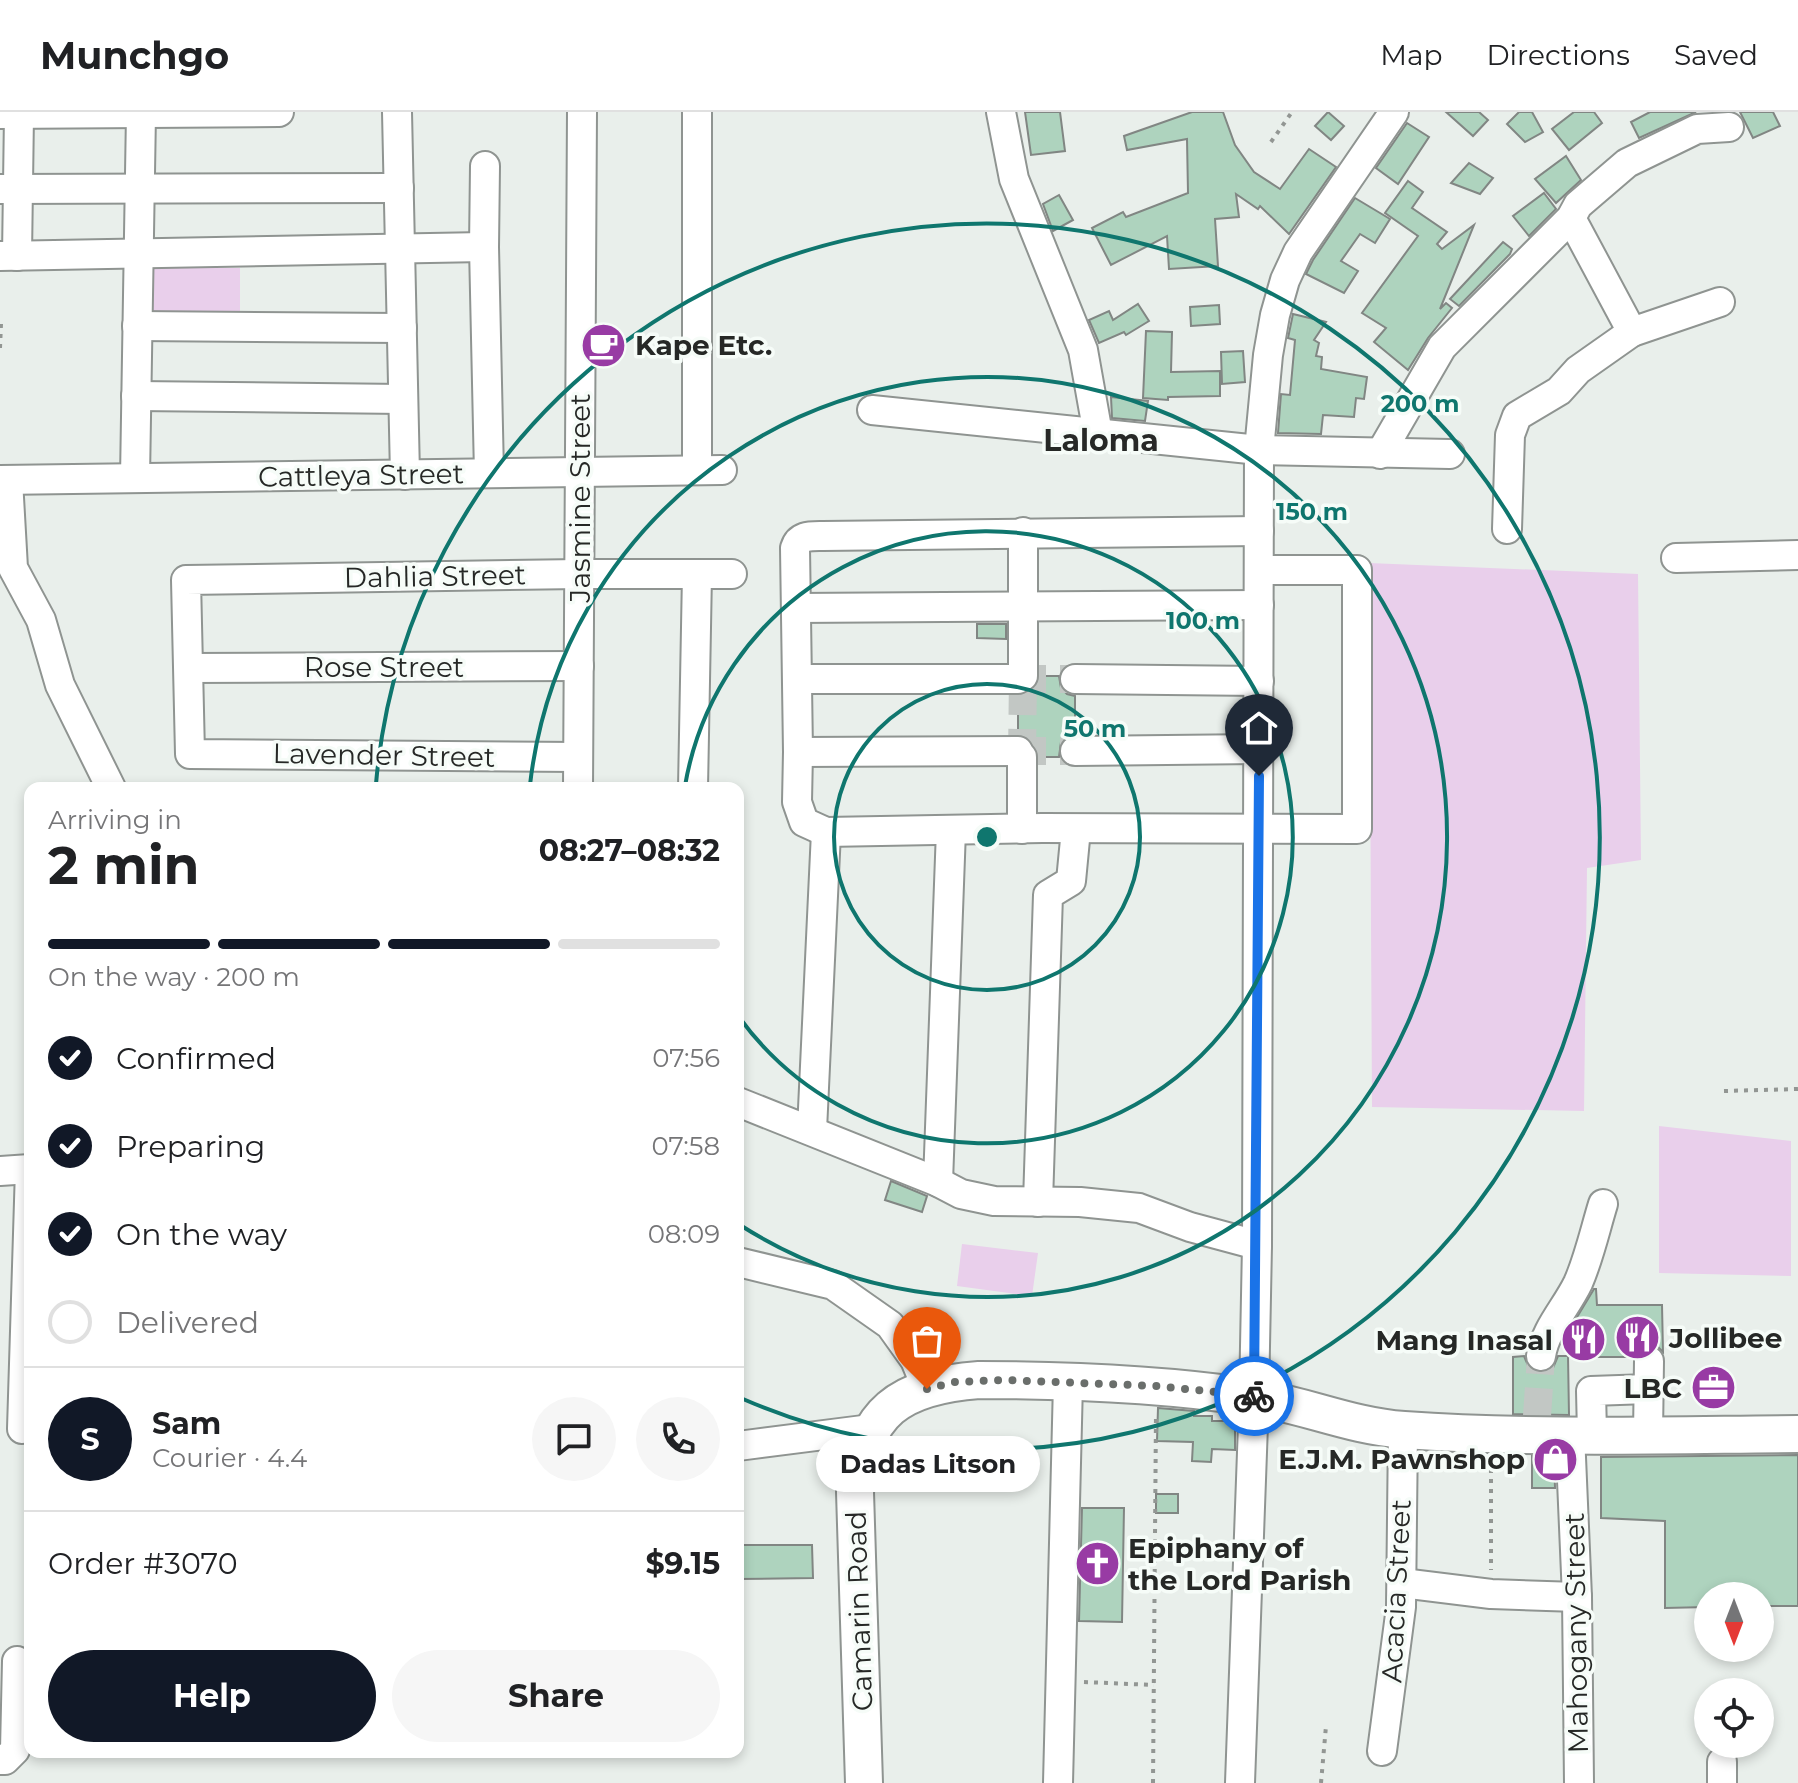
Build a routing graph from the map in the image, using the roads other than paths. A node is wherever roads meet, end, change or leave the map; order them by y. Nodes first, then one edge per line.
1 (279, 112) edge
2 (397, 112) edge
3 (582, 112) edge
4 (697, 112) edge
5 (1001, 112) edge
6 (1394, 112) edge
7 (141, 113) edge
8 (10, 114) edge
9 (1729, 127) dead end
10 (485, 166) dead end
11 (139, 188) junction
12 (399, 188) junction
13 (9, 189) edge
14 (1571, 218) junction
15 (484, 247) junction
16 (400, 248) junction
17 (138, 254) junction
18 (9, 256) edge
19 (1720, 302) dead end
20 (137, 326) junction
21 (402, 328) junction
22 (1632, 332) junction
23 (136, 396) junction
24 (403, 399) junction
25 (872, 410) dead end
26 (1098, 434) junction
27 (1259, 450) junction
28 (1380, 454) junction
29 (1450, 454) dead end
30 (579, 472) junction
31 (489, 473) junction
32 (405, 475) junction
33 (135, 478) junction
34 (4, 480) edge
35 (1507, 529) dead end
36 (1259, 531) junction
37 (1023, 532) junction
38 (1798, 555) edge
39 (1676, 558) dead end
40 (1259, 570) junction
41 (580, 574) junction
42 (697, 574) junction
43 (732, 574) dead end
44 (1259, 605) junction
45 (1023, 607) junction
46 (796, 608) junction
47 (579, 666) junction
48 (189, 668) junction
49 (798, 679) junction
50 (1075, 679) tunnel mouth
51 (1259, 681) junction
52 (1259, 749) junction
53 (1075, 751) tunnel mouth
54 (798, 752) junction
55 (578, 757) junction
56 (108, 782) edge
57 (578, 782) edge
58 (693, 782) edge
59 (1022, 829) junction
60 (1076, 829) junction
61 (1259, 829) junction
62 (951, 830) junction
63 (826, 832) junction
64 (744, 1104) edge
65 (812, 1130) junction
66 (24, 1169) edge
67 (0, 1171) edge
68 (938, 1182) junction
69 (1038, 1202) junction
70 (1603, 1204) dead end
71 (1257, 1245) junction
72 (744, 1263) edge
73 (24, 1289) edge
74 (1541, 1356) tunnel mouth
75 (1068, 1383) junction
76 (927, 1389) junction
77 (1254, 1397) junction
78 (17, 1429) edge
79 (871, 1429) junction
80 (1403, 1430) junction
81 (1559, 1430) junction
82 (1798, 1434) edge
83 (1648, 1435) junction
84 (744, 1445) edge
85 (1402, 1583) junction
86 (1577, 1597) junction
87 (17, 1661) dead end
88 (1382, 1751) dead end
89 (0, 1760) edge
90 (864, 1783) edge
91 (1058, 1783) edge
92 (1240, 1783) edge
93 (1579, 1783) edge

1 - 7 street
2 - 12 street
3 - 30 street, Jasmine Street
4 - 30 street, Cattleya Street
5 - 26 street
6 - 27 street
7 - 8 street
7 - 11 street
8 - 13 street
9 - 14 street
10 - 15 street
11 - 12 street
11 - 13 street
11 - 17 street
12 - 16 street
13 - 18 street
14 - 22 street
14 - 28 street
15 - 16 street
15 - 31 street
16 - 17 street
16 - 21 street
17 - 18 street
17 - 20 street
19 - 22 street
20 - 21 street
20 - 23 street
21 - 24 street
22 - 35 street
23 - 24 street
23 - 33 street
24 - 32 street
25 - 26 street
26 - 27 street
27 - 28 street
27 - 36 street
28 - 29 street
30 - 31 street, Cattleya Street
30 - 41 street, Jasmine Street
31 - 32 street, Cattleya Street
32 - 33 street, Cattleya Street
33 - 34 street, Cattleya Street
34 - 56 street
36 - 37 street
36 - 40 street
37 - 45 street
37 - 46 street
38 - 39 street
40 - 44 street
40 - 61 street
41 - 42 street, Dahlia Street
41 - 47 street, Jasmine Street
41 - 48 street, Dahlia Street
42 - 43 street, Dahlia Street
42 - 58 street
44 - 45 street
44 - 51 street
45 - 46 street
45 - 49 street
46 - 49 street
47 - 48 street, Rose Street
47 - 55 street, Jasmine Street
48 - 55 street, Lavender Street
49 - 54 street
50 - 51 street
51 - 52 street
52 - 53 street
52 - 61 street
54 - 59 street
54 - 63 street
55 - 57 street, Jasmine Street
59 - 60 street
59 - 62 street
60 - 61 street
60 - 69 street
61 - 71 street
62 - 63 street
62 - 68 street
63 - 65 street
64 - 65 street
65 - 68 street
66 - 67 street
68 - 69 street
69 - 71 street
70 - 74 street
71 - 77 street
72 - 76 street
73 - 78 street
75 - 76 main road, Camarin Road
75 - 77 main road, Camarin Road
75 - 91 street
76 - 79 main road, Camarin Road
77 - 80 main road, Camarin Road
77 - 92 street
79 - 84 street
79 - 90 main road, Camarin Road
80 - 81 main road, Camarin Road
80 - 85 street, Acacia Street
81 - 83 main road, Camarin Road
81 - 83 street, Mahogany Street
81 - 86 street, Mahogany Street
82 - 83 main road, Camarin Road
85 - 86 street
85 - 88 street, Acacia Street
86 - 93 street, Mahogany Street
87 - 89 street

